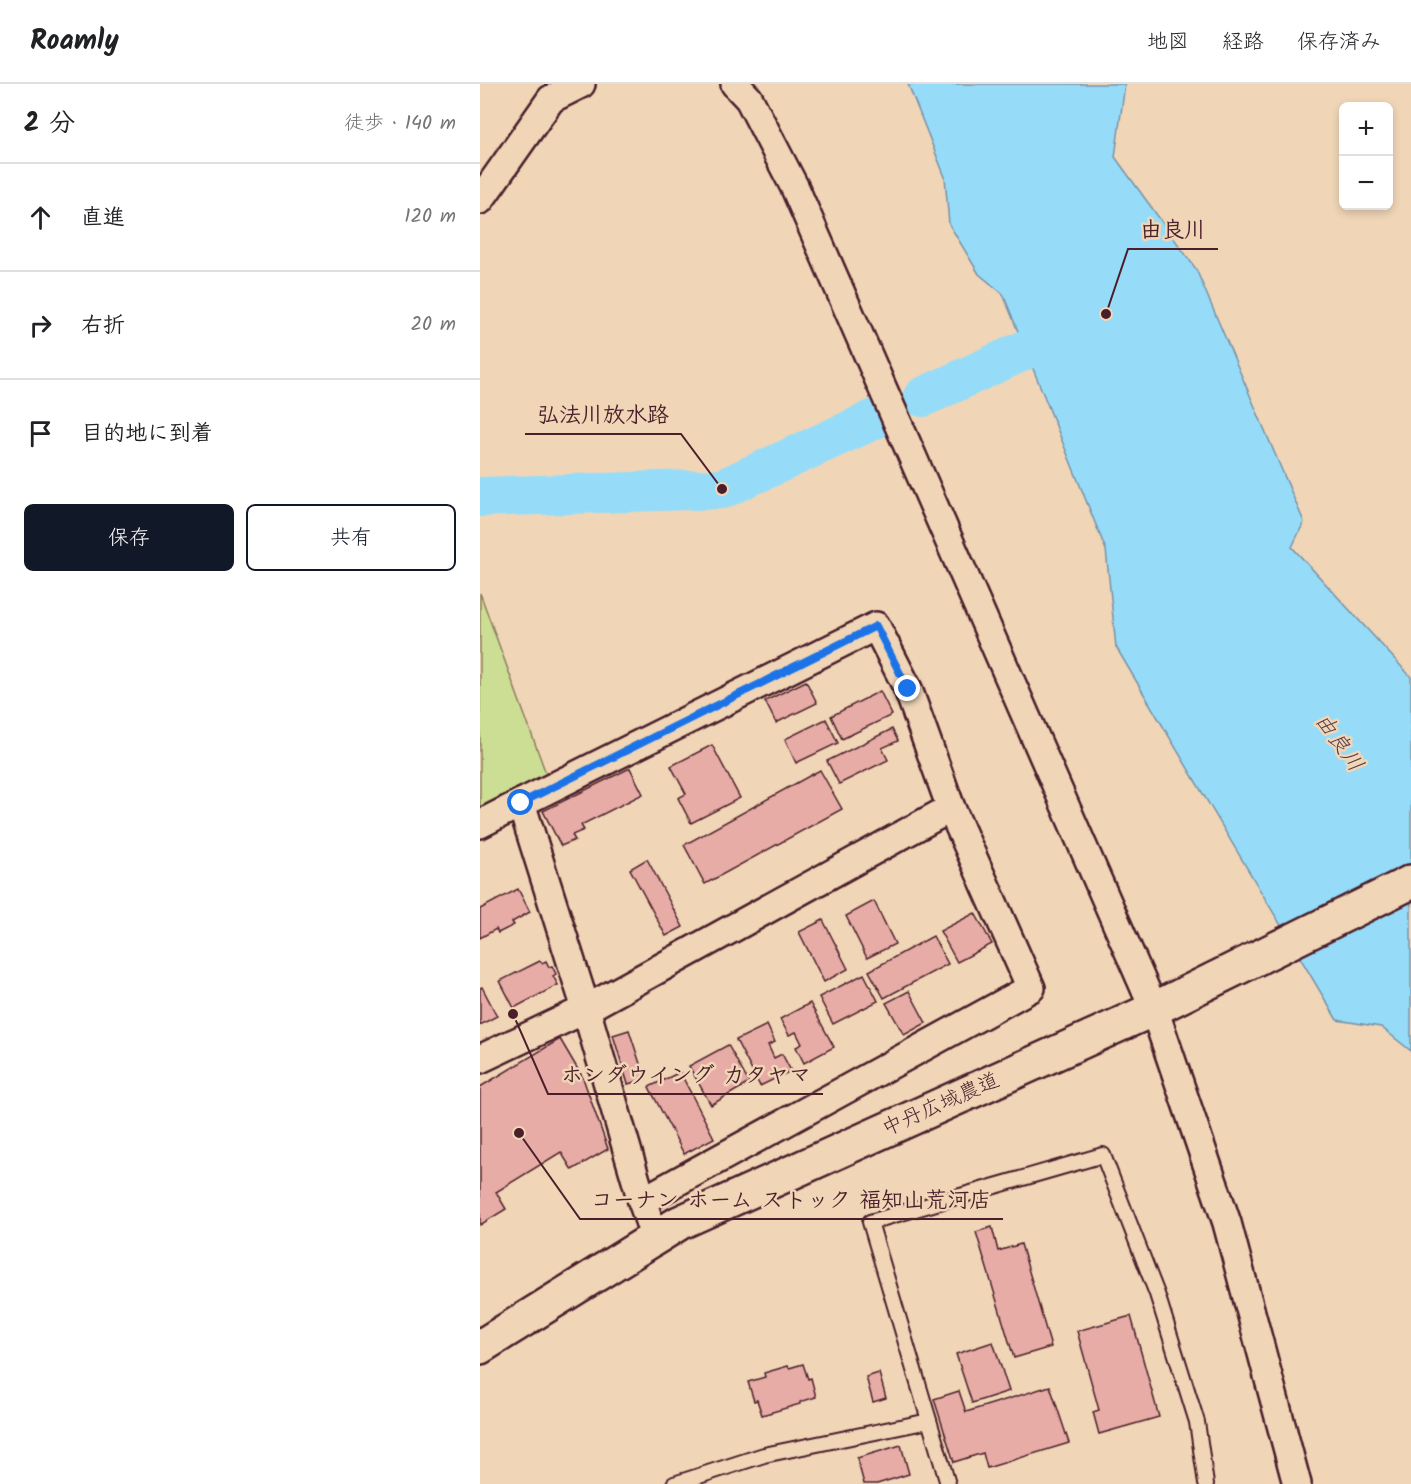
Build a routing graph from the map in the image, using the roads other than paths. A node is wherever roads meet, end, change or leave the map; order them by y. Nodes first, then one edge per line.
1 (581, 84) edge
2 (735, 84) edge
3 (480, 200) edge
4 (521, 803) junction
5 (951, 808) junction
6 (480, 824) edge
7 (1411, 882) edge
8 (586, 1009) junction
9 (1154, 1009) junction
10 (480, 1059) edge
11 (642, 1201) junction
12 (655, 1238) junction
13 (480, 1347) edge
14 (929, 1420) junction
15 (674, 1484) edge
16 (948, 1484) edge
17 (1206, 1484) edge
18 (1297, 1484) edge

1 - 3 street
2 - 9 street
4 - 5 street
4 - 6 street
4 - 8 street
5 - 8 street
5 - 11 street
7 - 9 street, 中丹広域農道
8 - 10 street
8 - 11 street
9 - 12 street, 中丹広域農道
9 - 18 street
11 - 12 street
12 - 13 street, 中丹広域農道
14 - 15 lane
14 - 16 lane
14 - 17 lane

